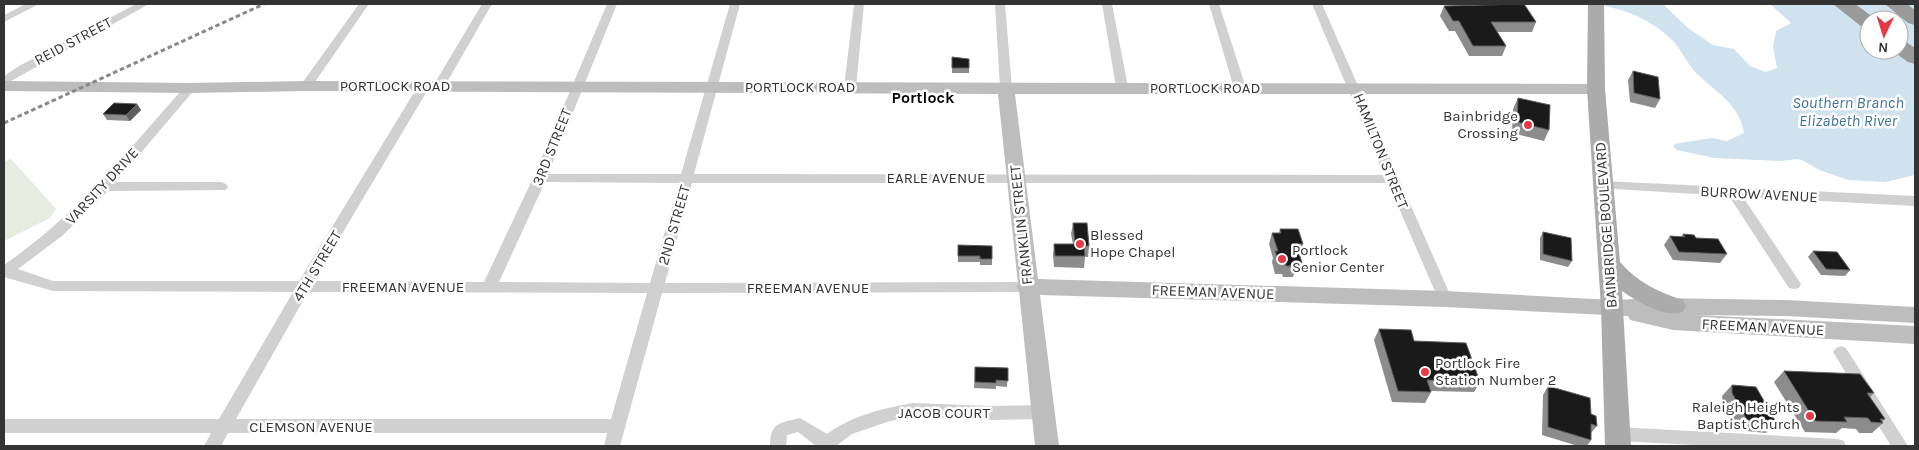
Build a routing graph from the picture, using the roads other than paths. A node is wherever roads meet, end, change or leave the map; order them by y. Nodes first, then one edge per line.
1 (34, 4) edge
2 (144, 4) edge
3 (364, 4) edge
4 (487, 4) edge
5 (612, 4) edge
6 (735, 4) edge
7 (858, 4) edge
8 (1000, 4) edge
9 (1107, 4) edge
10 (1214, 4) edge
11 (1317, 4) edge
12 (1843, 4) edge
13 (1895, 4) edge
14 (1596, 8) edge
15 (1859, 16) edge
16 (4, 19) edge
17 (1915, 19) edge
18 (4, 81) edge
19 (4, 86) edge
20 (306, 86) junction
21 (432, 86) junction
22 (850, 87) junction
23 (1122, 87) junction
24 (190, 88) junction
25 (576, 88) junction
26 (713, 88) junction
27 (1006, 88) junction
28 (1240, 88) junction
29 (1355, 88) junction
30 (1596, 89) junction
31 (540, 178) junction
32 (688, 178) junction
33 (1015, 178) junction
34 (1392, 180) junction
35 (1603, 185) junction
36 (104, 186) junction
37 (221, 188) dead end
38 (1734, 193) junction
39 (1915, 201) edge
40 (1609, 264) junction
41 (5, 272) edge
42 (1794, 284) dead end
43 (304, 286) junction
44 (1028, 287) junction
45 (488, 288) junction
46 (656, 288) junction
47 (1445, 299) junction
48 (1675, 306) junction
49 (1612, 308) junction
50 (1915, 314) edge
51 (1915, 335) edge
52 (1841, 352) dead end
53 (1042, 412) junction
54 (4, 426) edge
55 (618, 426) junction
56 (224, 427) junction
57 (1618, 440) edge
58 (826, 445) edge
59 (212, 446) edge
60 (612, 446) edge
61 (778, 446) edge
62 (1047, 446) edge
63 (1838, 446) edge
64 (1900, 446) edge

1 - 16 street
2 - 18 street, REID STREET
3 - 20 street
4 - 21 street, 4TH STREET
5 - 25 street, 3RD STREET
6 - 26 street, 2ND STREET
7 - 22 street
8 - 27 street, FRANKLIN STREET
9 - 23 street
10 - 28 street
11 - 29 street, HAMILTON STREET
12 - 15 highway
13 - 17 highway
14 - 30 main road, BAINBRIDGE BOULEVARD
19 - 24 main road, PORTLOCK ROAD
20 - 21 main road, PORTLOCK ROAD
20 - 24 main road, PORTLOCK ROAD
21 - 25 main road, PORTLOCK ROAD
21 - 43 street, 4TH STREET
22 - 26 main road, PORTLOCK ROAD
22 - 27 main road, PORTLOCK ROAD
23 - 27 main road, PORTLOCK ROAD
23 - 28 main road, PORTLOCK ROAD
24 - 36 street, VARSITY DRIVE
25 - 26 main road, PORTLOCK ROAD
25 - 31 street, 3RD STREET
26 - 32 street, 2ND STREET
27 - 33 main road, FRANKLIN STREET
28 - 29 main road, PORTLOCK ROAD
29 - 30 main road, PORTLOCK ROAD
29 - 34 street, HAMILTON STREET
30 - 35 main road, BAINBRIDGE BOULEVARD
31 - 32 street, EARLE AVENUE
31 - 45 street, 3RD STREET
32 - 33 street, EARLE AVENUE
32 - 46 street, 2ND STREET
33 - 34 street, EARLE AVENUE
33 - 44 main road, FRANKLIN STREET
34 - 47 street, HAMILTON STREET
35 - 38 street, BURROW AVENUE
35 - 40 main road, BAINBRIDGE BOULEVARD
36 - 37 street
36 - 41 street, VARSITY DRIVE
38 - 39 street, BURROW AVENUE
38 - 42 street
40 - 48 main road
40 - 49 main road, BAINBRIDGE BOULEVARD
41 - 43 street, FREEMAN AVENUE
43 - 45 street, FREEMAN AVENUE
43 - 56 street, 4TH STREET
44 - 46 street, FREEMAN AVENUE
44 - 47 main road, FREEMAN AVENUE
44 - 53 main road, FRANKLIN STREET
45 - 46 street, FREEMAN AVENUE
46 - 55 street, 2ND STREET
47 - 49 main road, FREEMAN AVENUE
48 - 49 main road, FREEMAN AVENUE
48 - 50 main road, FREEMAN AVENUE
49 - 51 main road, FREEMAN AVENUE
49 - 57 main road, BAINBRIDGE BOULEVARD
52 - 64 street
53 - 58 street, JACOB COURT
53 - 62 main road, FRANKLIN STREET
54 - 56 street, CLEMSON AVENUE
55 - 56 street, CLEMSON AVENUE
55 - 60 street, 2ND STREET
56 - 59 street, 4TH STREET
57 - 63 street
58 - 61 street

